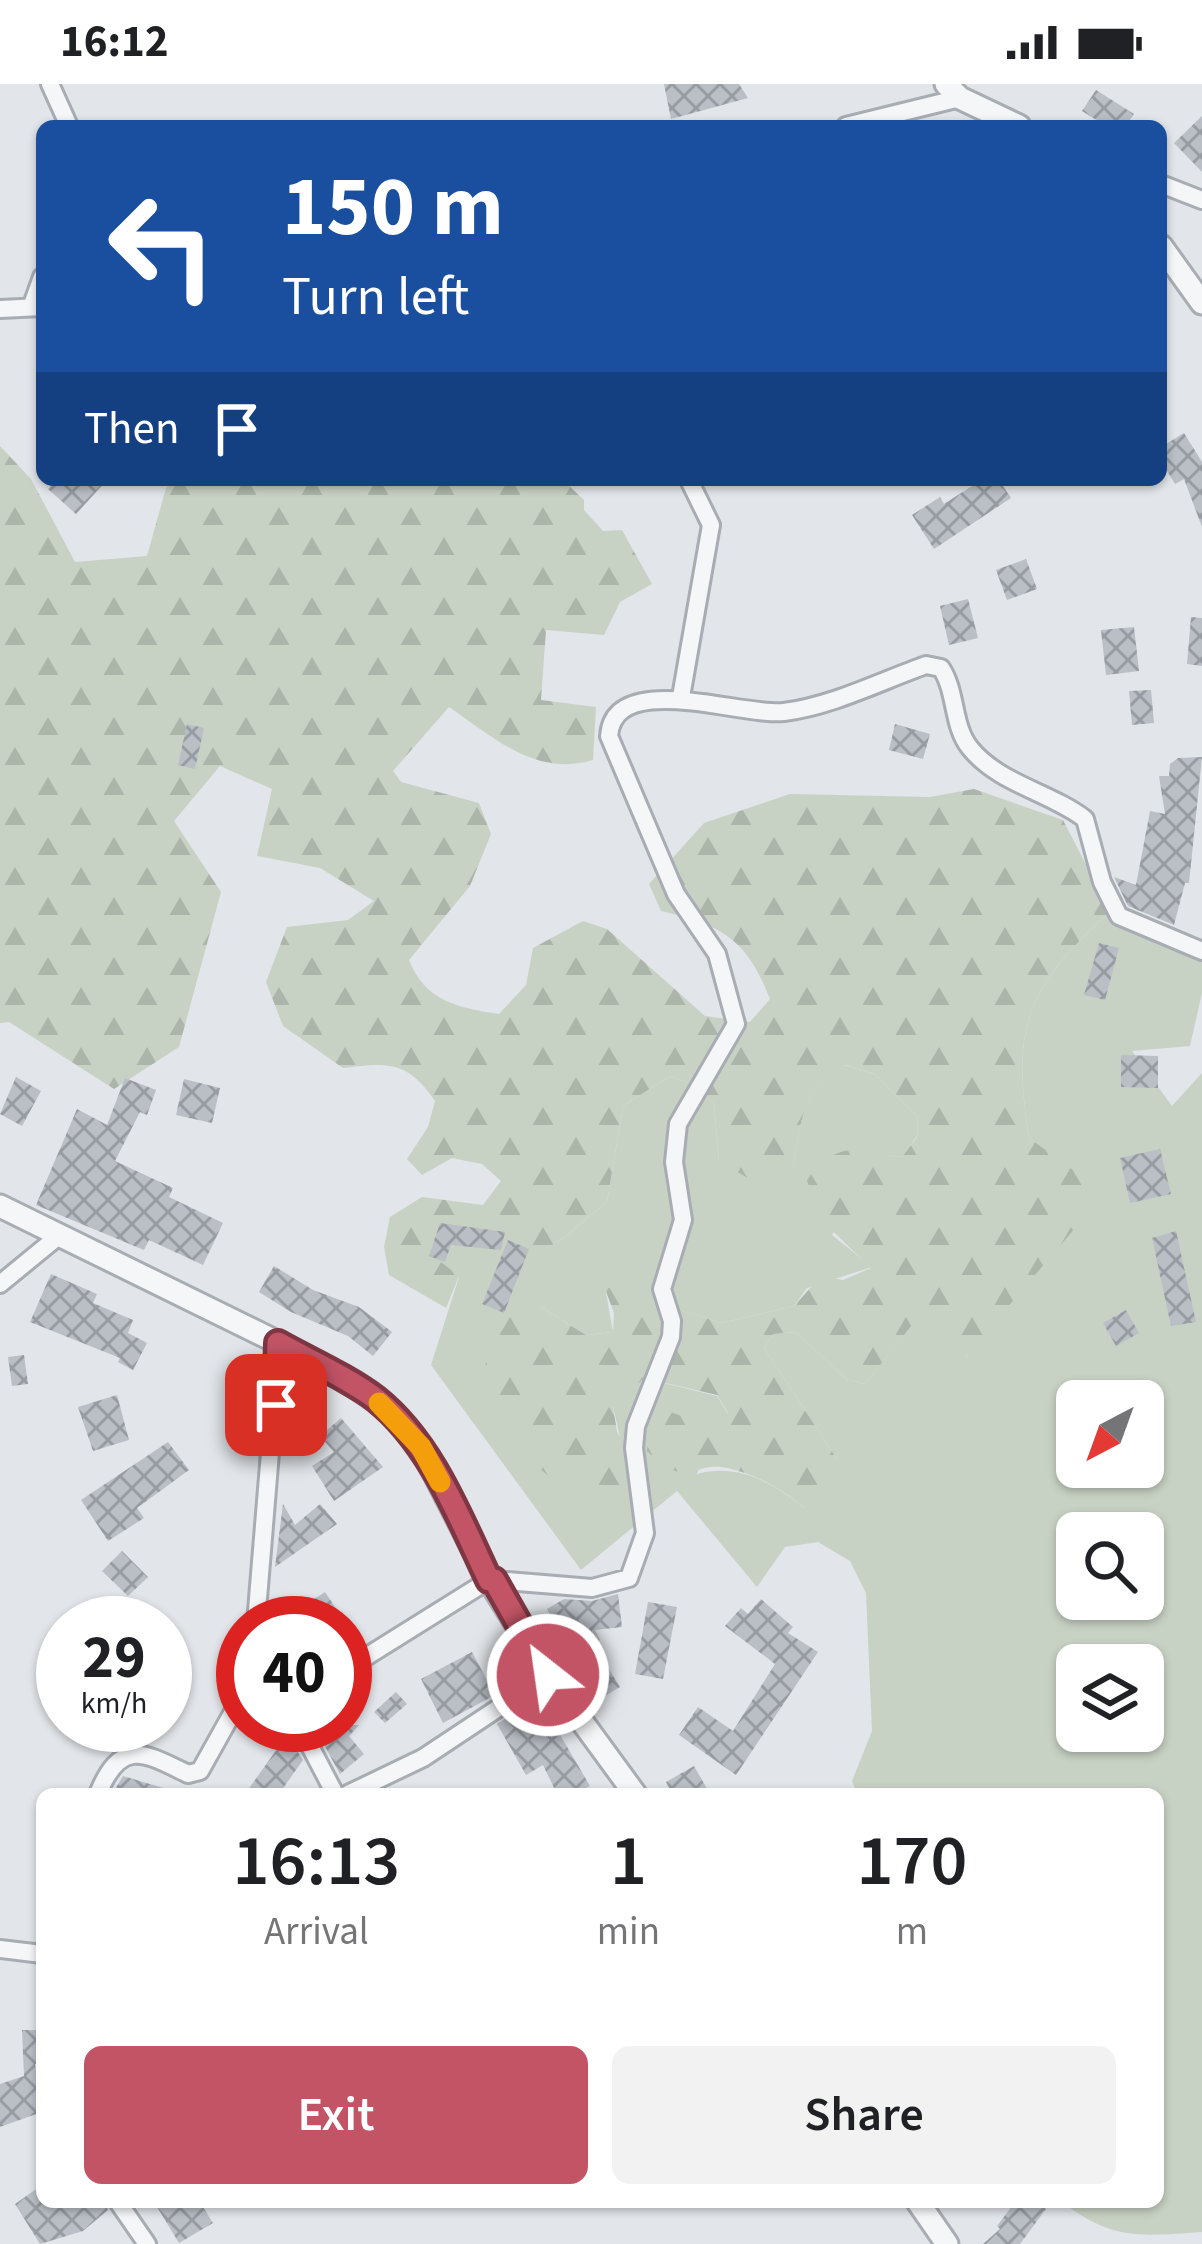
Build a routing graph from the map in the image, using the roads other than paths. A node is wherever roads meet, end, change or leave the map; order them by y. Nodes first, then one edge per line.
1 (50, 84) edge
2 (953, 91) edge
3 (66, 120) edge
4 (864, 120) edge
5 (1008, 120) edge
6 (1167, 186) edge
7 (1202, 200) edge
8 (1167, 254) edge
9 (1202, 304) edge
10 (36, 306) edge
11 (0, 309) edge
12 (692, 486) edge
13 (681, 697) junction
14 (1202, 951) edge
15 (0, 1206) edge
16 (61, 1234) junction
17 (0, 1284) edge
18 (278, 1343) junction
19 (492, 1580) junction
20 (258, 1596) edge
21 (372, 1653) edge
22 (548, 1675) junction
23 (216, 1742) edge
24 (313, 1752) edge
25 (101, 1788) edge
26 (332, 1788) edge
27 (360, 1788) edge
28 (631, 1788) edge
29 (36, 1948) edge
30 (0, 1949) edge
31 (122, 2208) edge
32 (922, 2208) edge
33 (147, 2244) edge
34 (947, 2244) edge

1 - 3 street
2 - 4 street
2 - 5 street
6 - 7 street
8 - 9 street
10 - 11 street
12 - 13 street
13 - 14 street
13 - 19 street
15 - 16 street
16 - 17 street
16 - 18 street
18 - 19 street
18 - 20 street
19 - 21 street
19 - 22 street
22 - 27 street
22 - 28 street
23 - 25 street
24 - 26 street
29 - 30 street
31 - 33 street
32 - 34 street

